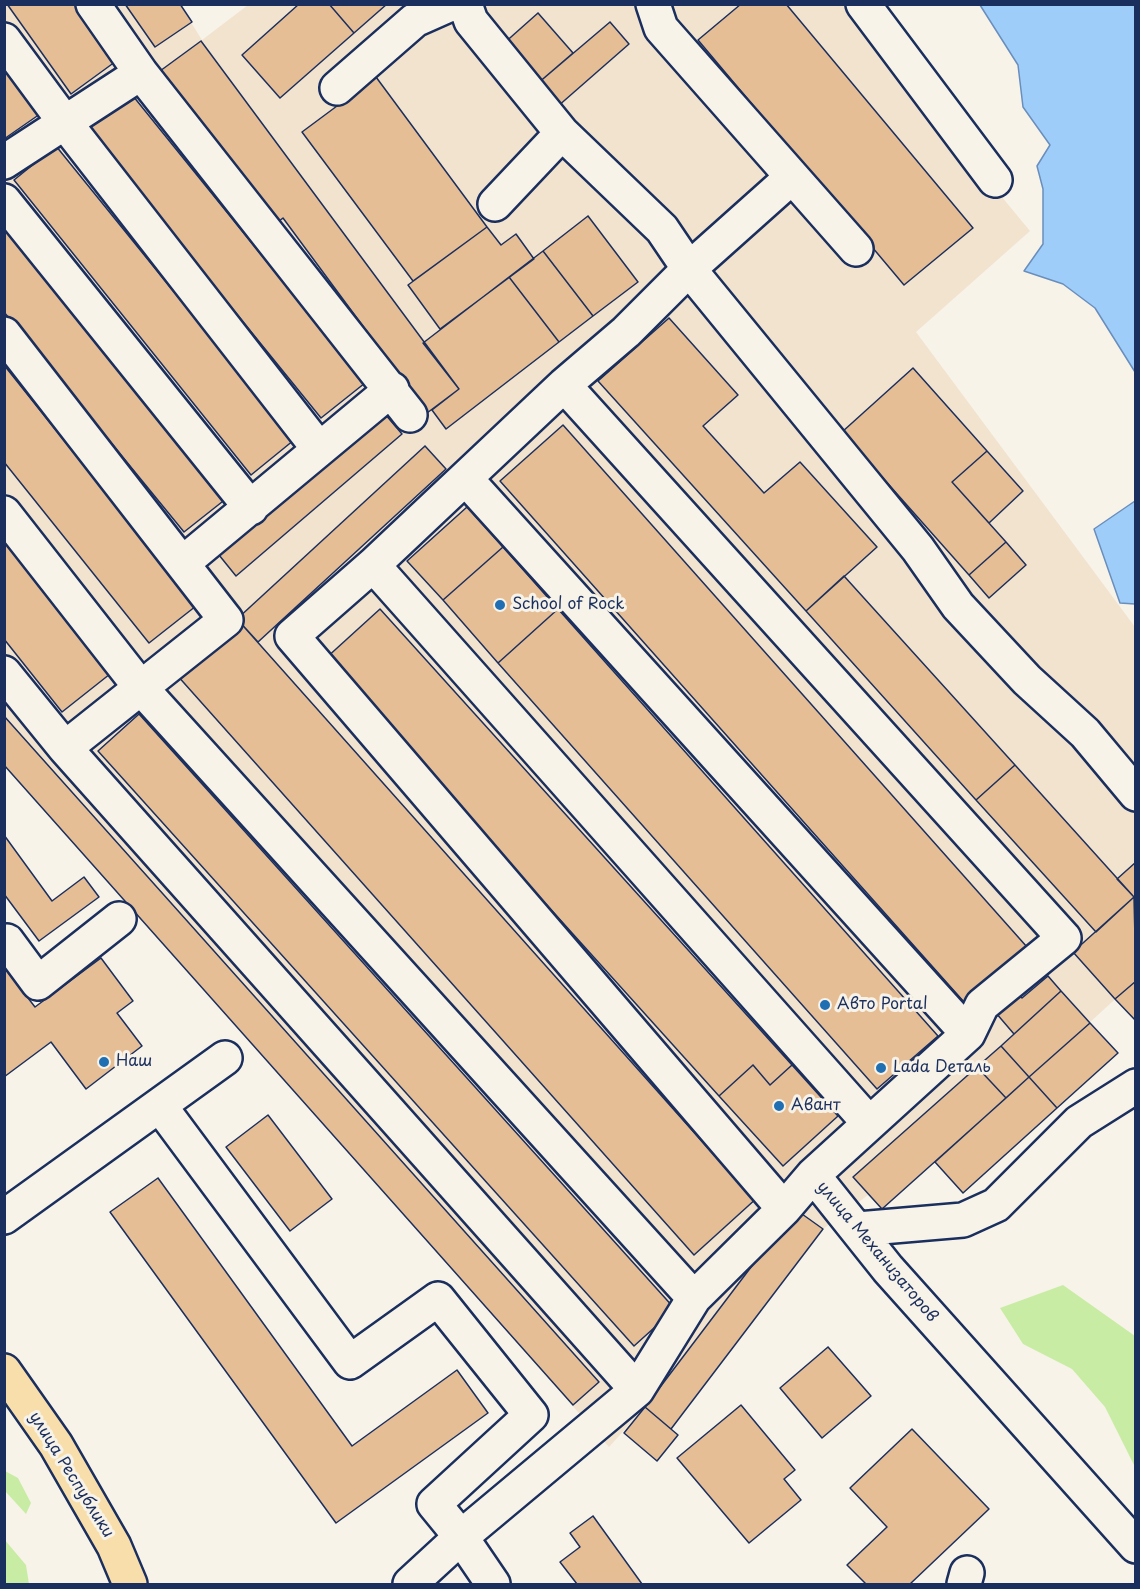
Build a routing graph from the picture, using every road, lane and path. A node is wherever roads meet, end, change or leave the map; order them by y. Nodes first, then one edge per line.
1 (93, 4) edge
2 (451, 4) edge
3 (465, 4) edge
4 (653, 4) edge
5 (863, 4) edge
6 (4, 40) edge
7 (141, 73) junction
8 (337, 88) dead end
9 (66, 124) junction
10 (562, 133) junction
11 (4, 162) edge
12 (792, 177) junction
13 (995, 180) dead end
14 (4, 201) edge
15 (495, 204) dead end
16 (856, 249) dead end
17 (689, 269) junction
18 (4, 334) edge
19 (564, 385) junction
20 (319, 448) junction
21 (466, 478) junction
22 (251, 508) junction
23 (4, 513) edge
24 (184, 562) junction
25 (373, 565) junction
26 (4, 673) edge
27 (141, 688) junction
28 (65, 748) junction
29 (1136, 794) edge
30 (119, 919) dead end
31 (4, 942) edge
32 (968, 1035) junction
33 (225, 1058) dead end
34 (1136, 1086) edge
35 (160, 1106) junction
36 (869, 1123) junction
37 (813, 1175) junction
38 (784, 1209) junction
39 (4, 1217) edge
40 (858, 1229) junction
41 (694, 1298) junction
42 (4, 1371) edge
43 (637, 1390) junction
44 (461, 1537) junction
45 (1136, 1546) edge
46 (130, 1584) edge
47 (410, 1584) edge
48 (493, 1584) edge

1 - 7 lane
2 - 8 lane
3 - 10 lane
4 - 12 lane
5 - 13 lane
6 - 9 lane
7 - 9 lane
7 - 20 lane
9 - 11 lane
9 - 20 lane
10 - 15 lane
10 - 17 lane
12 - 16 lane
12 - 17 lane
14 - 22 lane
17 - 19 lane
17 - 29 lane
18 - 24 lane
19 - 21 lane
19 - 32 lane
20 - 22 lane
21 - 25 lane
21 - 32 lane
22 - 24 lane
23 - 27 lane
24 - 27 lane
25 - 36 lane
25 - 38 lane
26 - 28 lane
27 - 28 lane
27 - 41 lane
28 - 43 lane
30 - 31 lane
32 - 36 lane
33 - 35 lane
34 - 40 lane
35 - 39 lane
35 - 44 lane
36 - 37 lane
37 - 38 lane, улица Механизаторов
37 - 40 lane, улица Механизаторов
38 - 41 lane, улица Механизаторов
40 - 45 lane, улица Механизаторов
41 - 43 lane, улица Механизаторов
42 - 46 main road, улица Республики
43 - 44 lane, улица Механизаторов
44 - 47 lane, улица Механизаторов
44 - 48 lane

